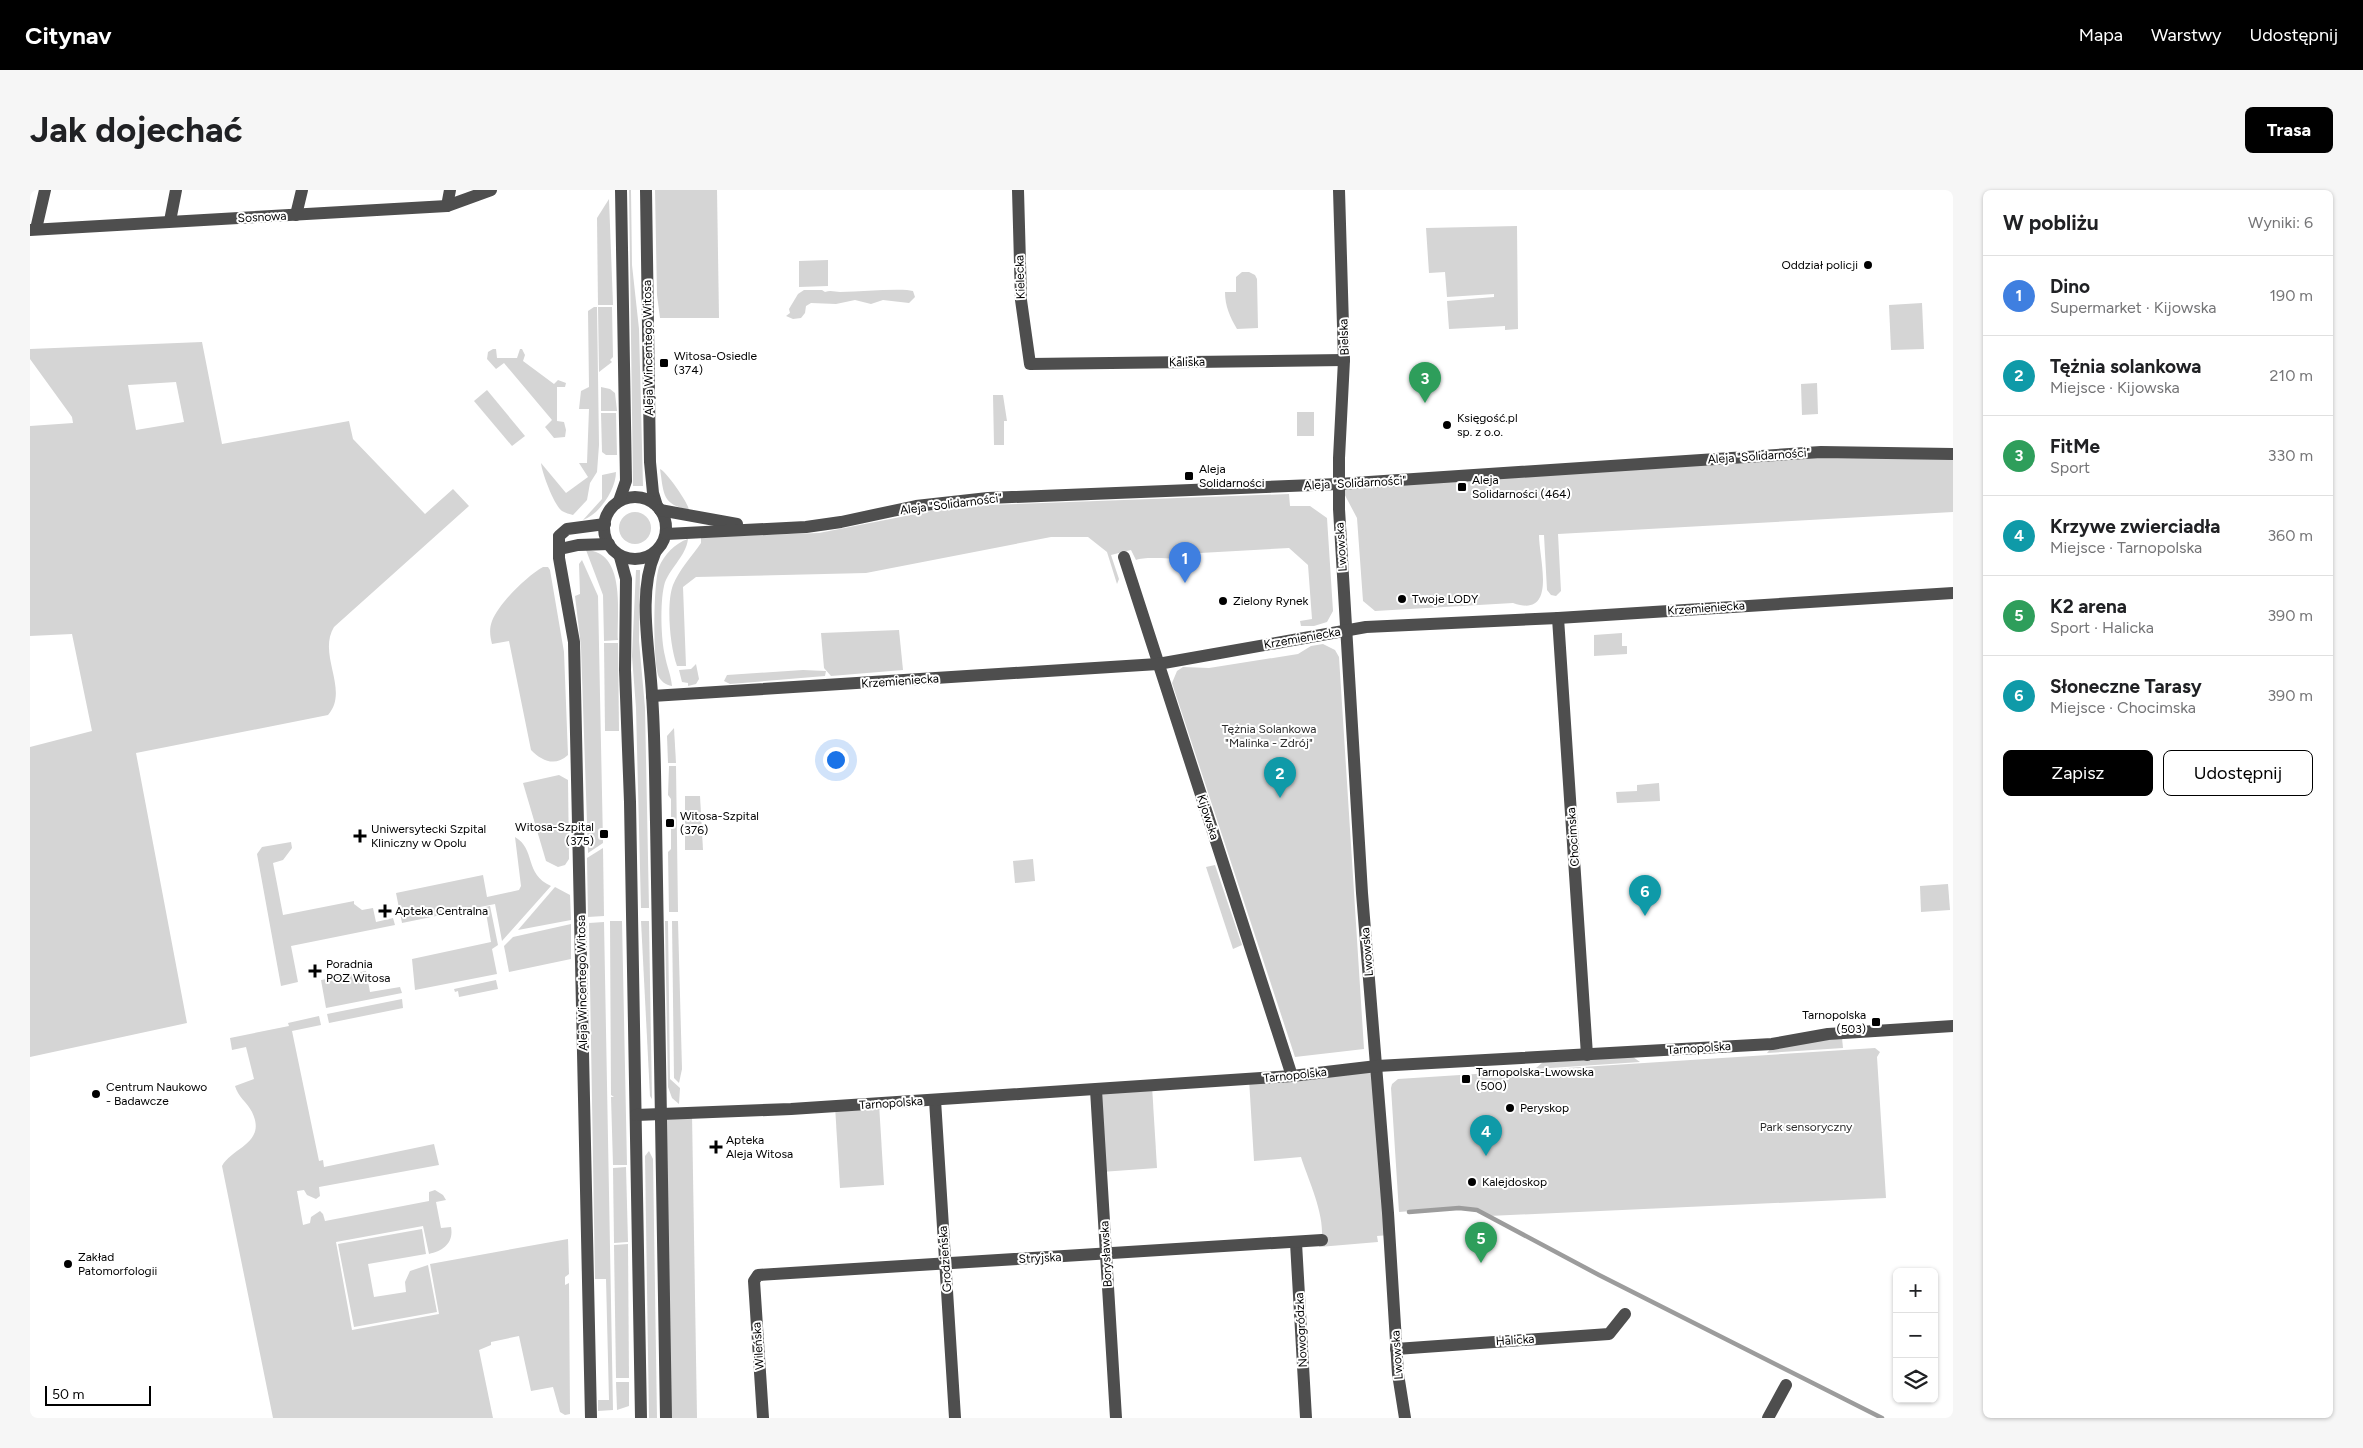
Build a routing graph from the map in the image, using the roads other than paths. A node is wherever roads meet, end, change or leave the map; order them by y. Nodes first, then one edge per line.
1 (45, 190) edge
2 (176, 190) edge
3 (302, 190) edge
4 (450, 190) edge
5 (491, 190) edge
6 (621, 190) edge
7 (646, 190) edge
8 (1018, 190) edge
9 (1339, 190) edge
10 (447, 206) junction
11 (296, 215) junction
12 (170, 221) junction
13 (33, 229) edge
14 (1344, 360) junction
15 (1030, 364) joint
16 (1953, 454) edge
17 (1339, 484) junction
18 (619, 501) junction
19 (658, 508) junction
20 (605, 524) junction
21 (759, 528) junction
22 (666, 534) junction
23 (609, 544) junction
24 (560, 550) junction
25 (655, 553) junction
26 (620, 557) junction
27 (1124, 557) dead end
28 (1953, 593) edge
29 (1558, 618) junction
30 (1348, 630) junction
31 (1158, 664) junction
32 (652, 696) junction
33 (1953, 1026) edge
34 (1587, 1055) junction
35 (1377, 1066) junction
36 (1292, 1076) junction
37 (1096, 1090) junction
38 (935, 1100) junction
39 (636, 1115) junction
40 (662, 1115) junction
41 (1322, 1240) dead end
42 (1296, 1242) junction
43 (1106, 1254) junction
44 (946, 1263) junction
45 (758, 1275) joint
46 (1625, 1314) dead end
47 (1396, 1349) junction
48 (1786, 1385) dead end
49 (591, 1418) edge
50 (641, 1418) edge
51 (666, 1418) edge
52 (763, 1418) edge
53 (955, 1418) edge
54 (1116, 1418) edge
55 (1306, 1418) edge
56 (1405, 1418) edge
57 (1768, 1418) edge

1 - 13 street
2 - 12 street
3 - 11 street
4 - 10 street
5 - 10 street, Sosnowa
6 - 18 street, Aleja Wincentego Witosa
7 - 19 street, Aleja Wincentego Witosa
8 - 15 street, Kielecka
9 - 14 street, Bielska
10 - 11 street, Sosnowa
11 - 12 street, Sosnowa
12 - 13 street, Sosnowa
14 - 15 street, Kaliska
14 - 17 street, Bielska
16 - 17 street, Aleja "Solidarności"
17 - 21 street, Aleja "Solidarności"
17 - 30 street, Lwowska
18 - 19 street
18 - 20 street
19 - 21 street, Aleja "Solidarności"
19 - 22 street
20 - 23 street
20 - 24 street, Aleja Wincentego Witosa
21 - 22 street, Aleja "Solidarności"
22 - 25 street
23 - 24 street
23 - 26 street
24 - 49 street, Aleja Wincentego Witosa
25 - 26 street
25 - 32 street
26 - 39 street
27 - 31 street, Kijowska
28 - 29 street, Krzemieniecka
29 - 30 street, Krzemieniecka
29 - 34 street, Chocimska
30 - 31 street, Krzemieniecka
30 - 35 street, Lwowska
31 - 32 street, Krzemieniecka
31 - 36 street, Kijowska
32 - 40 street
33 - 34 street, Tarnopolska
34 - 35 street, Tarnopolska
35 - 36 street, Tarnopolska
35 - 47 street, Lwowska
36 - 37 street, Tarnopolska
37 - 38 street, Tarnopolska
37 - 43 street, Borysławska
38 - 40 street, Tarnopolska
38 - 44 street, Grodzieńska
39 - 40 street, Tarnopolska
39 - 50 street
40 - 51 street
41 - 42 street, Stryjska
42 - 43 street, Stryjska
42 - 55 street, Nowogródzka
43 - 44 street, Stryjska
43 - 54 street, Borysławska
44 - 45 street, Stryjska
44 - 53 street, Grodzieńska
45 - 52 street, Wileńska
46 - 47 street, Halicka
47 - 56 street, Lwowska
48 - 57 street

